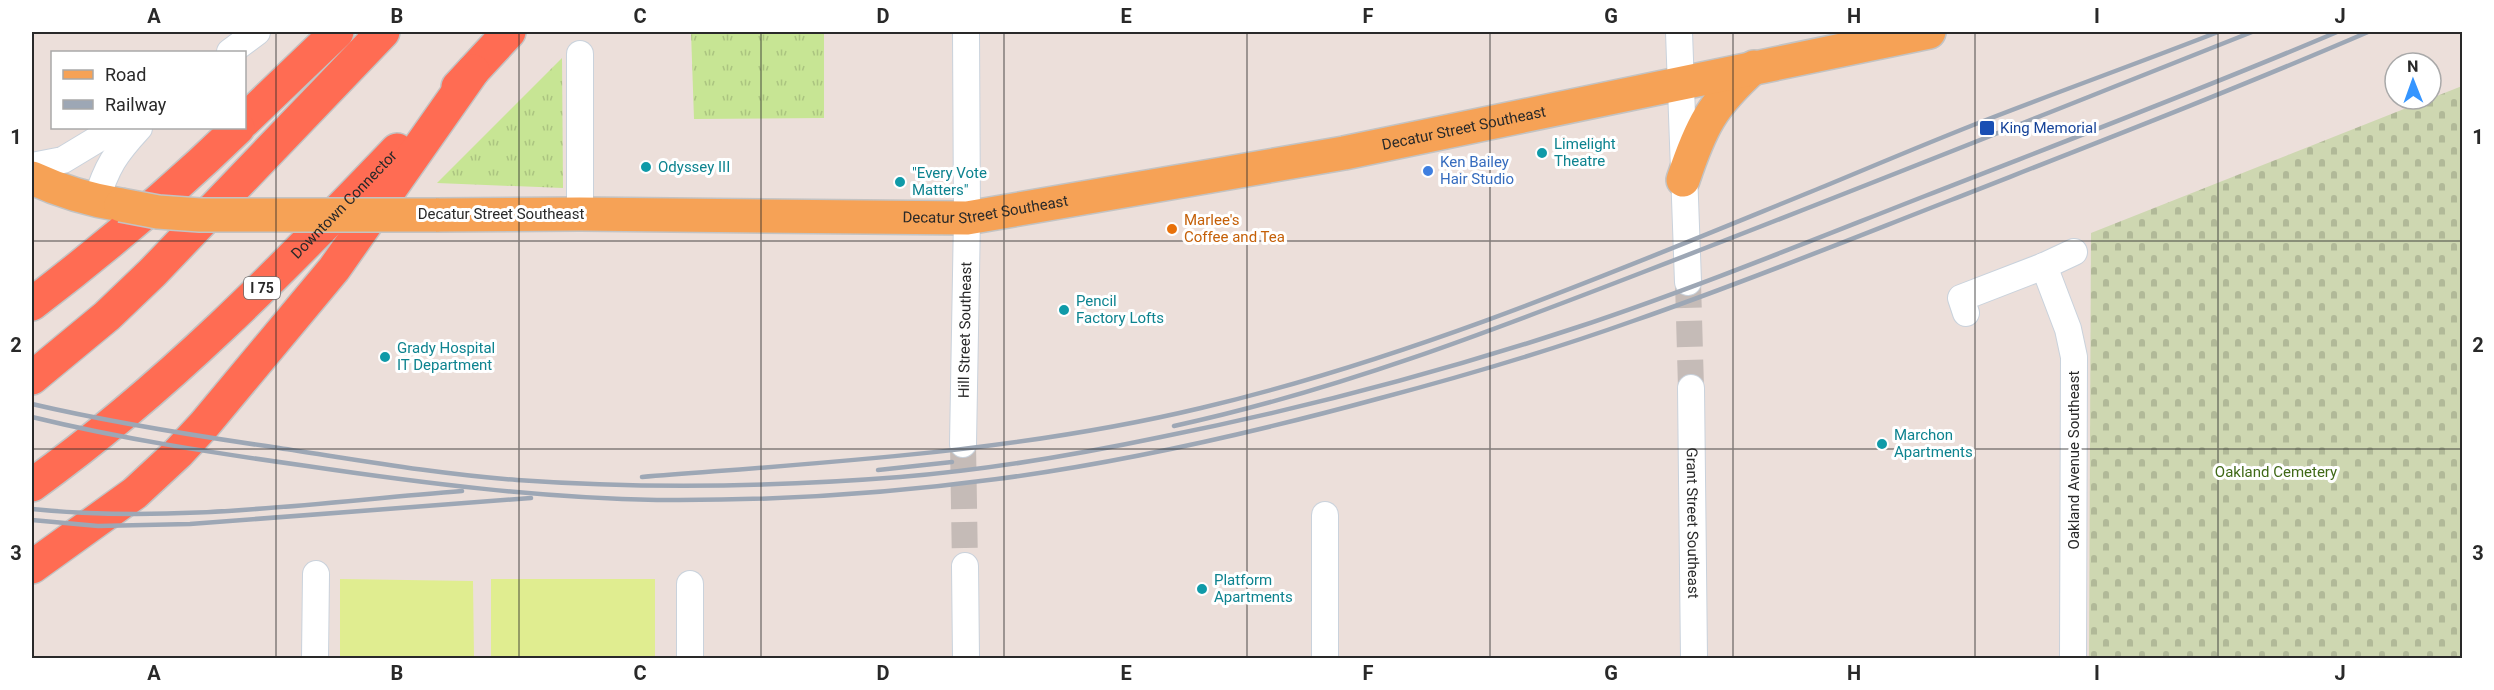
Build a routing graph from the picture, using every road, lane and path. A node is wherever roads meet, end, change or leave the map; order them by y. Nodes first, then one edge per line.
1 (257, 32) edge
2 (337, 32) edge
3 (383, 32) edge
4 (509, 32) edge
5 (966, 32) edge
6 (1679, 32) edge
7 (1929, 32) edge
8 (231, 51) edge
9 (580, 54) dead end
10 (1754, 67) junction
11 (473, 71) junction
12 (1679, 83) junction
13 (246, 119) edge
14 (114, 129) edge
15 (138, 129) edge
16 (237, 129) edge
17 (32, 166) edge
18 (32, 178) edge
19 (1683, 180) junction
20 (108, 203) junction
21 (580, 213) junction
22 (967, 218) junction
23 (2074, 252) dead end
24 (2044, 266) junction
25 (1688, 282) tunnel mouth
26 (32, 304) edge
27 (1966, 313) dead end
28 (32, 378) edge
29 (1691, 388) tunnel mouth
30 (963, 444) tunnel mouth
31 (32, 485) edge
32 (1325, 515) dead end
33 (965, 566) tunnel mouth
34 (32, 567) edge
35 (316, 574) dead end
36 (690, 584) dead end
37 (315, 658) edge
38 (690, 658) edge
39 (966, 658) edge
40 (1326, 658) edge
41 (1694, 658) edge
42 (2073, 658) edge

1 - 8 street
2 - 13 highway
3 - 28 highway
4 - 11 highway, Downtown Connector / I 75
5 - 22 street, Hill Street Southeast
6 - 12 street
7 - 10 main road, Decatur Street Southeast
9 - 21 street
10 - 12 main road, Decatur Street Southeast
10 - 19 main road
11 - 31 highway, Downtown Connector / I 75
11 - 34 highway
12 - 19 street
12 - 22 main road, Decatur Street Southeast
14 - 17 street
15 - 20 street
16 - 26 highway
18 - 20 main road, Decatur Street Southeast
19 - 25 street
20 - 21 main road, Decatur Street Southeast, bridge
21 - 22 main road, Decatur Street Southeast
22 - 30 street, Hill Street Southeast
23 - 24 street
24 - 27 street
24 - 42 street, Oakland Avenue Southeast
29 - 41 street, Grant Street Southeast
32 - 40 street
33 - 39 street
35 - 37 street
36 - 38 street

